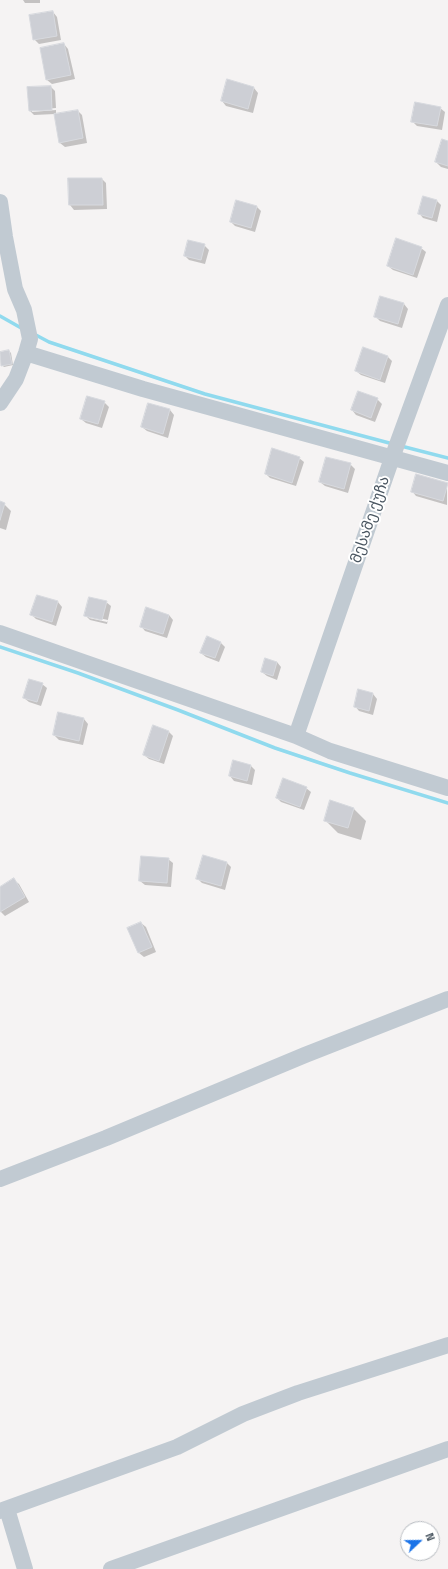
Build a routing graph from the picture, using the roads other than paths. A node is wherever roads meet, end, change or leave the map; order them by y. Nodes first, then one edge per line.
1 (0, 202) edge
2 (448, 305) edge
3 (26, 353) junction
4 (0, 403) edge
5 (392, 458) junction
6 (448, 473) edge
7 (0, 633) edge
8 (296, 736) junction
9 (448, 788) edge
10 (448, 999) edge
11 (0, 1179) edge
12 (448, 1345) edge
13 (448, 1449) edge
14 (4, 1510) edge
15 (25, 1569) edge
16 (111, 1569) edge

1 - 3 street
2 - 5 street, მესამე ქუჩა
3 - 4 street
3 - 5 street
5 - 6 street
5 - 8 street, მესამე ქუჩა
7 - 8 street
8 - 9 street
10 - 11 street
12 - 14 street
13 - 16 street
14 - 15 street

